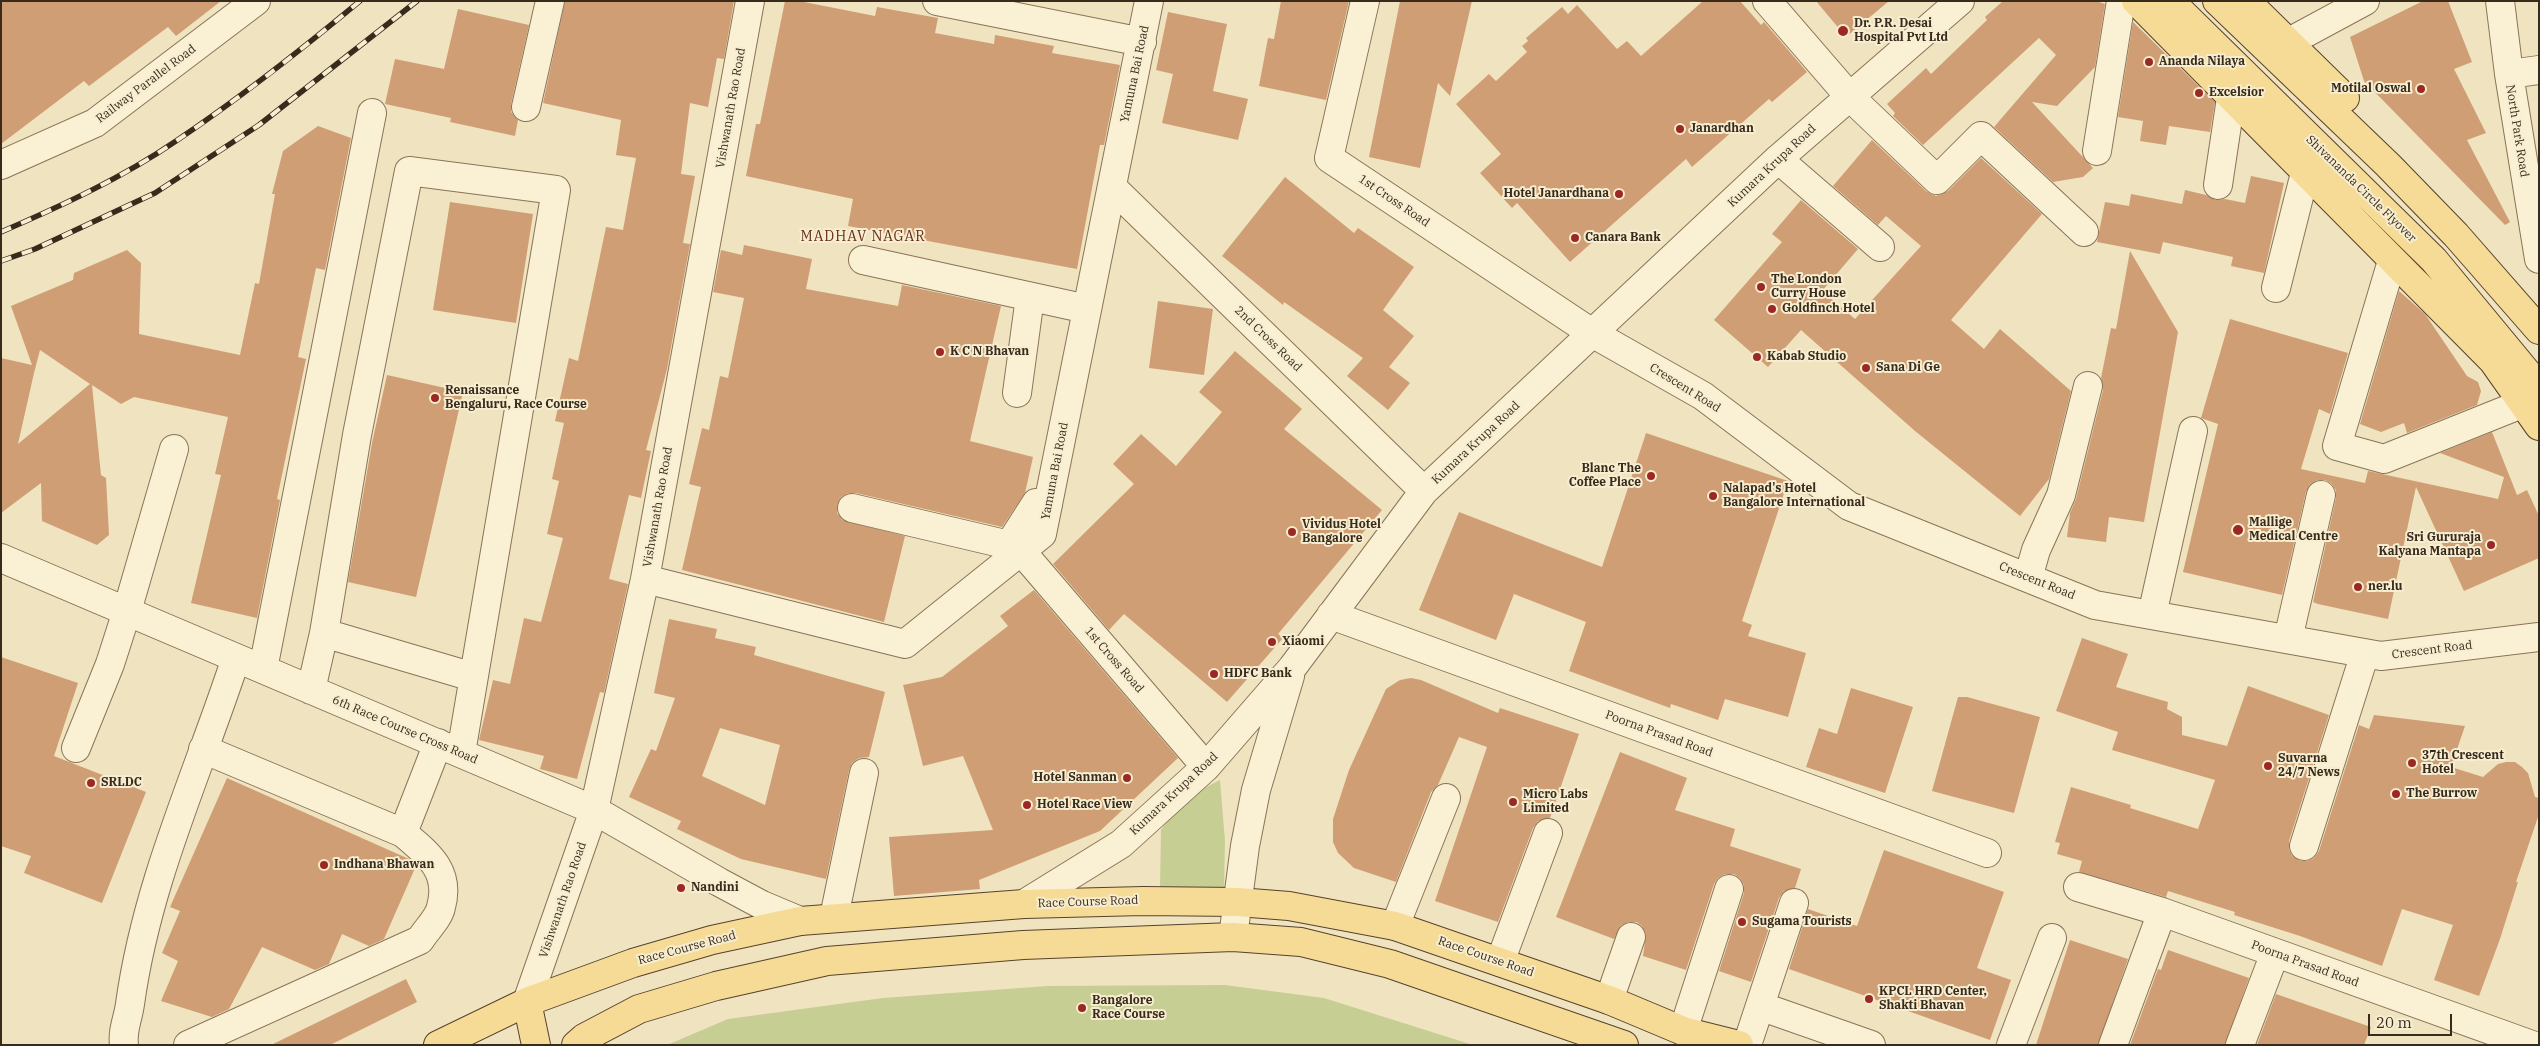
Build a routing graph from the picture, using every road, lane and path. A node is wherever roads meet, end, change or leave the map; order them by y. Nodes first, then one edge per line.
1 (256, 1) edge
2 (550, 1) edge
3 (750, 1) edge
4 (938, 1) edge
5 (1150, 1) edge
6 (1365, 1) edge
7 (1767, 1) edge
8 (2121, 1) edge
9 (2136, 1) edge
10 (2170, 1) edge
11 (2217, 1) edge
12 (2246, 1) edge
13 (2365, 1) edge
14 (2500, 1) edge
15 (1958, 2) edge
16 (1142, 42) junction
17 (2289, 42) junction
18 (2539, 70) edge
19 (2509, 74) junction
20 (1849, 96) junction
21 (2231, 98) junction
22 (526, 107) dead end
23 (372, 113) dead end
24 (2097, 151) dead end
25 (1778, 159) junction
26 (1, 165) edge
27 (2305, 172) junction
28 (2218, 185) dead end
29 (1112, 187) junction
30 (2534, 212) edge
31 (2084, 232) dead end
32 (1880, 247) dead end
33 (2538, 253) edge
34 (863, 260) dead end
35 (2392, 261) junction
36 (2276, 288) dead end
37 (1030, 297) junction
38 (2539, 301) edge
39 (1087, 309) junction
40 (2539, 330) edge
41 (1592, 333) junction
42 (2088, 386) dead end
43 (1017, 393) dead end
44 (2531, 395) edge
45 (2539, 426) edge
46 (2193, 431) dead end
47 (174, 449) dead end
48 (1424, 491) junction
49 (2320, 495) dead end
50 (1048, 505) junction
51 (852, 508) dead end
52 (1022, 552) junction
53 (1, 558) edge
54 (2028, 578) junction
55 (645, 579) junction
56 (127, 611) junction
57 (1331, 615) junction
58 (2152, 615) junction
59 (324, 633) junction
60 (2539, 637) edge
61 (2288, 639) junction
62 (2365, 653) junction
63 (236, 658) junction
64 (1292, 668) junction
65 (263, 669) junction
66 (473, 677) junction
67 (311, 690) junction
68 (76, 748) dead end
69 (449, 748) junction
70 (203, 750) junction
71 (1206, 767) junction
72 (864, 773) dead end
73 (1446, 798) dead end
74 (594, 810) junction
75 (403, 833) junction
76 (1548, 834) dead end
77 (2304, 846) dead end
78 (1987, 853) dead end
79 (2078, 887) dead end
80 (1729, 889) dead end
81 (1238, 902) junction
82 (1024, 904) junction
83 (2162, 912) junction
84 (834, 917) junction
85 (800, 921) junction
86 (1394, 926) junction
87 (1233, 937) junction
88 (1631, 937) dead end
89 (2052, 938) dead end
90 (2274, 953) junction
91 (1500, 962) junction
92 (1609, 1000) junction
93 (527, 1002) junction
94 (1774, 1012) junction
95 (1683, 1031) junction
96 (124, 1045) edge
97 (188, 1045) edge
98 (438, 1045) edge
99 (536, 1045) edge
100 (576, 1045) edge
101 (1624, 1045) edge
102 (1739, 1045) edge
103 (1747, 1045) edge
104 (1762, 1045) edge
105 (1871, 1045) edge
106 (2011, 1045) edge
107 (2113, 1045) edge
108 (2240, 1045) edge
109 (2532, 1045) edge

1 - 26 street, Railway Parallel Road
2 - 22 street
3 - 55 street, Vishwanath Rao Road
4 - 16 street
5 - 16 street, Yamuna Bai Road
6 - 41 street, 1st Cross Road
7 - 20 street
8 - 24 street
9 - 21 main road
10 - 44 main road, Shivananda Circle Flyover
11 - 40 main road
12 - 17 main road
13 - 17 street
14 - 19 street, North Park Road
15 - 20 street, Kumara Krupa Road
16 - 29 street, Yamuna Bai Road
17 - 38 main road
18 - 19 street
19 - 30 street, North Park Road
20 - 25 street, Kumara Krupa Road
20 - 31 street
21 - 27 main road
21 - 28 street
23 - 65 street
25 - 32 street
25 - 41 street, Kumara Krupa Road
27 - 35 main road
27 - 36 street
29 - 39 street, Yamuna Bai Road
29 - 48 street, 2nd Cross Road
30 - 33 street, North Park Road
34 - 37 street
35 - 44 main road
35 - 44 street
37 - 39 street
37 - 43 street
39 - 50 street, Yamuna Bai Road
41 - 48 street, Kumara Krupa Road
41 - 54 street, Crescent Road
42 - 54 street
44 - 45 main road
46 - 58 street
47 - 56 street
48 - 57 street, Kumara Krupa Road
49 - 61 street
50 - 51 street
50 - 52 street, Yamuna Bai Road
52 - 55 street, Yamuna Bai Road
52 - 71 street, 1st Cross Road
53 - 56 street, 6th Race Course Cross Road
54 - 58 street, Crescent Road
55 - 74 street, Vishwanath Rao Road
56 - 63 street, 6th Race Course Cross Road
56 - 68 street
57 - 64 street, Kumara Krupa Road
57 - 78 street, Poorna Prasad Road
58 - 61 street, Crescent Road
59 - 66 street
59 - 66 street
59 - 67 street
60 - 62 street, Crescent Road
61 - 62 street, Crescent Road
62 - 77 street
63 - 65 street, 6th Race Course Cross Road
63 - 70 street
64 - 71 street, Kumara Krupa Road
64 - 81 street
65 - 67 street, 6th Race Course Cross Road
66 - 69 street
67 - 69 street, 6th Race Course Cross Road
69 - 74 street, 6th Race Course Cross Road
69 - 75 street
70 - 75 street
70 - 96 street
71 - 82 street, Kumara Krupa Road
72 - 84 street
73 - 86 street
74 - 85 street, 6th Race Course Cross Road
74 - 93 street, Vishwanath Rao Road
75 - 97 street
76 - 91 street
79 - 83 street, Poorna Prasad Road
80 - 95 street
81 - 82 main road, Race Course Road
81 - 86 main road, Race Course Road
81 - 87 street
82 - 84 main road, Race Course Road
83 - 90 street, Poorna Prasad Road
83 - 107 street
84 - 85 main road, Race Course Road
85 - 93 main road, Race Course Road
86 - 91 main road, Race Course Road
87 - 100 main road
87 - 101 main road
88 - 92 street
89 - 106 street
90 - 108 street
90 - 109 street, Poorna Prasad Road
91 - 92 main road, Race Course Road
92 - 95 main road, Race Course Road
93 - 98 main road, Race Course Road
93 - 99 main road
94 - 103 street
94 - 104 street
94 - 105 street
95 - 102 main road, Race Course Road

